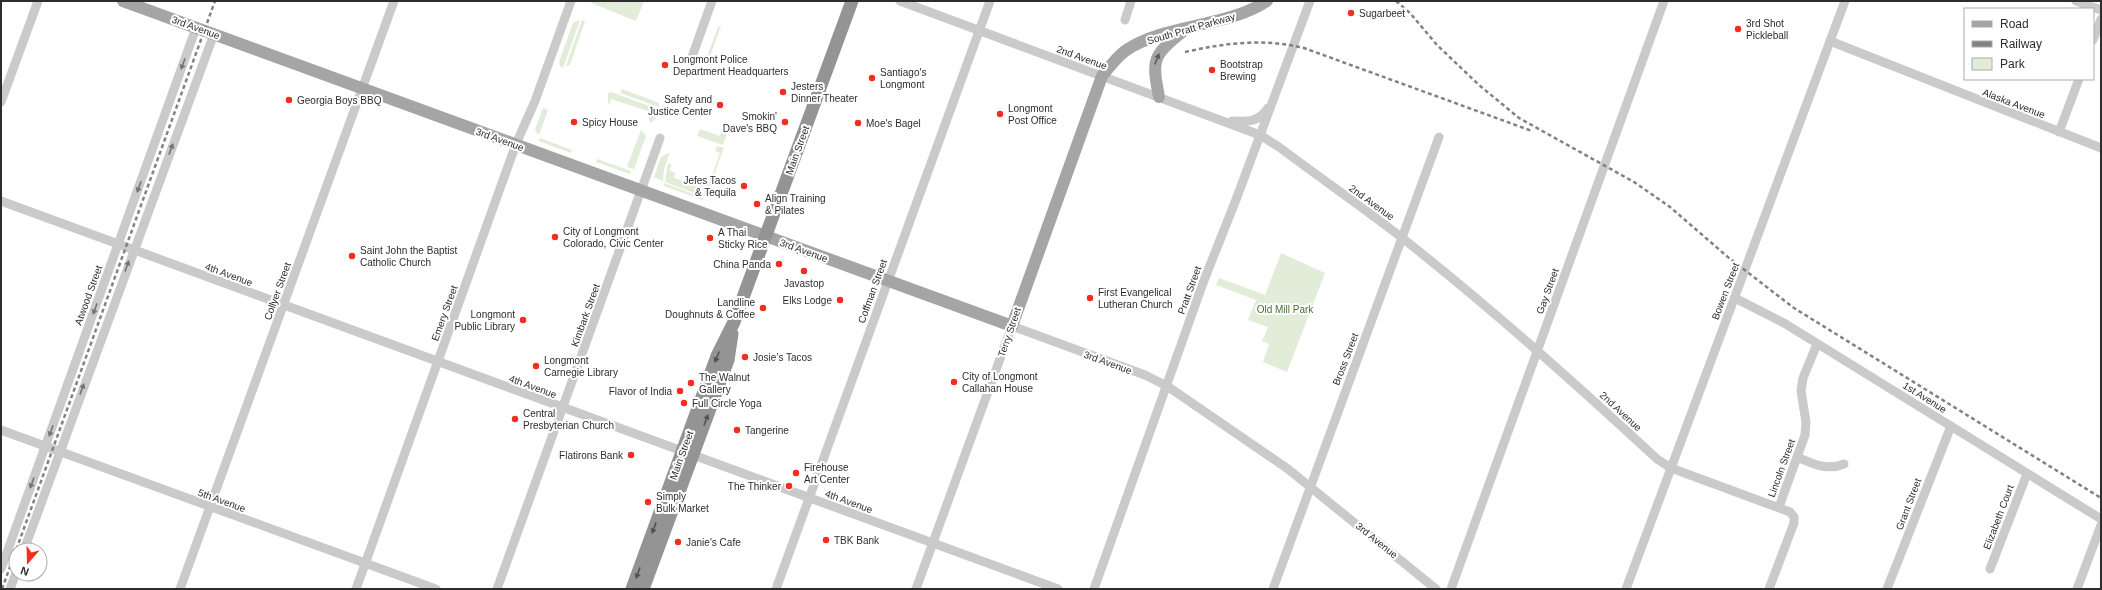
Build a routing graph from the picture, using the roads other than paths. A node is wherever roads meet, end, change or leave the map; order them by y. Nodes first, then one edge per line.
1 (38, 1) edge
2 (123, 1) edge
3 (394, 1) edge
4 (571, 1) edge
5 (712, 1) edge
6 (852, 1) edge
7 (900, 1) edge
8 (990, 1) edge
9 (1131, 1) edge
10 (1267, 1) edge
11 (1310, 1) edge
12 (1664, 1) edge
13 (1845, 1) edge
14 (2076, 1) edge
15 (2101, 10) edge
16 (2101, 18) edge
17 (1125, 20) dead end
18 (196, 28) junction
19 (979, 30) junction
20 (1185, 30) junction
21 (214, 34) junction
22 (2094, 37) edge
23 (1830, 41) junction
24 (692, 57) dead end
25 (1102, 76) junction
26 (2079, 80) edge
27 (362, 88) junction
28 (1275, 96) junction
29 (1159, 97) junction
30 (1, 102) edge
31 (1222, 120) junction
32 (2059, 132) junction
33 (1260, 134) junction
34 (1438, 137) dead end
35 (660, 138) dead end
36 (516, 144) junction
37 (2101, 148) edge
38 (641, 190) junction
39 (1, 201) edge
40 (766, 236) junction
41 (1400, 237) junction
42 (118, 246) junction
43 (133, 251) junction
44 (887, 281) junction
45 (1735, 298) junction
46 (283, 306) junction
47 (1012, 326) junction
48 (1817, 344) junction
49 (1537, 350) junction
50 (438, 363) junction
51 (1167, 386) junction
52 (562, 408) junction
53 (1951, 426) junction
54 (1, 430) edge
55 (45, 446) junction
56 (59, 451) junction
57 (687, 454) junction
58 (1797, 457) junction
59 (1844, 464) dead end
60 (1671, 468) junction
61 (2027, 474) junction
62 (1310, 487) junction
63 (808, 498) junction
64 (210, 507) junction
65 (1779, 507) junction
66 (2101, 519) edge
67 (2101, 526) edge
68 (27, 542) edge
69 (933, 544) junction
70 (365, 563) junction
71 (1, 569) edge
72 (1990, 569) dead end
73 (180, 589) edge
74 (356, 589) edge
75 (436, 589) edge
76 (497, 589) edge
77 (632, 589) edge
78 (643, 589) edge
79 (776, 589) edge
80 (916, 589) edge
81 (1058, 589) edge
82 (1094, 589) edge
83 (1273, 589) edge
84 (1436, 589) edge
85 (1451, 589) edge
86 (1626, 589) edge
87 (1769, 589) edge
88 (1887, 589) edge
89 (2077, 589) edge

1 - 30 street
2 - 18 main road, 3rd Avenue
3 - 27 street, Collyer Street
4 - 36 street, Emery Street
5 - 24 street
6 - 40 highway, Main Street
7 - 19 street, 2nd Avenue
8 - 19 street, Coffman Street
9 - 17 street
10 - 20 main road, South Pratt Parkway
11 - 28 street, Pratt Street
12 - 49 street, Gay Street
13 - 23 street, Bowen Street
14 - 15 street
16 - 22 street
18 - 21 main road, 3rd Avenue
18 -> 42 street, Atwood Street
19 - 25 street, 2nd Avenue
19 - 44 street, Coffman Street
20 - 25 main road, South Pratt Parkway
29 -> 20 main road
21 - 27 main road, 3rd Avenue
43 -> 21 street
23 - 32 street, Alaska Avenue
23 - 45 street, Bowen Street
25 - 29 street, 2nd Avenue
25 - 47 main road, Terry Street
26 - 32 street
27 - 36 main road, 3rd Avenue
27 - 46 street, Collyer Street
28 - 31 street
28 - 33 street, Pratt Street
29 - 31 street, 2nd Avenue
31 - 33 street, 2nd Avenue
32 - 37 street, Alaska Avenue
33 - 41 street, 2nd Avenue
33 - 51 street, Pratt Street
34 - 41 street, Bross Street
35 - 38 street, Kimbark Street
36 - 38 main road, 3rd Avenue
36 - 50 street, Emery Street
38 - 40 main road, 3rd Avenue
38 - 52 street, Kimbark Street
39 - 42 street, 4th Avenue
40 - 44 main road, 3rd Avenue
40 - 57 highway, Main Street
41 - 49 street, 2nd Avenue
41 - 62 street, Bross Street
42 - 43 street, 4th Avenue
42 -> 55 street, Atwood Street
43 - 46 street, 4th Avenue
56 -> 43 street
44 - 47 main road, 3rd Avenue
44 - 63 street, Coffman Street
45 - 48 street, 1st Avenue
45 - 60 street, Bowen Street
46 - 50 street, 4th Avenue
46 - 64 street, Collyer Street
47 - 51 street, 3rd Avenue
47 - 69 street, Terry Street
48 - 53 street, 1st Avenue
48 - 58 street, Lincoln Street
49 - 60 street, 2nd Avenue
49 - 85 street, Gay Street
50 - 52 street, 4th Avenue
50 - 70 street, Emery Street
51 - 62 street, 3rd Avenue
51 - 82 street, Pratt Street
52 - 57 street, 4th Avenue
52 - 76 street, Kimbark Street
53 - 61 street, 1st Avenue
53 - 88 street, Grant Street
54 - 55 street, 5th Avenue
55 - 56 street, 5th Avenue
55 -> 71 street, Atwood Street
56 - 64 street, 5th Avenue
56 - 68 street
57 - 63 street, 4th Avenue
57 -> 77 highway, Main Street
57 - 78 highway, Main Street
58 - 59 street
58 - 65 street, Lincoln Street
60 - 65 street, 2nd Avenue
60 - 86 street, Bowen Street
61 - 66 street, 1st Avenue
61 - 72 street, Elizabeth Court
62 - 83 street, Bross Street
62 - 84 street, 3rd Avenue
63 - 69 street, 4th Avenue
63 - 79 street, Coffman Street
64 - 70 street, 5th Avenue
64 - 73 street, Collyer Street
65 - 87 street, Lincoln Street
67 - 89 street
69 - 80 street, Terry Street
69 - 81 street, 4th Avenue
70 - 74 street, Emery Street
70 - 75 street, 5th Avenue

